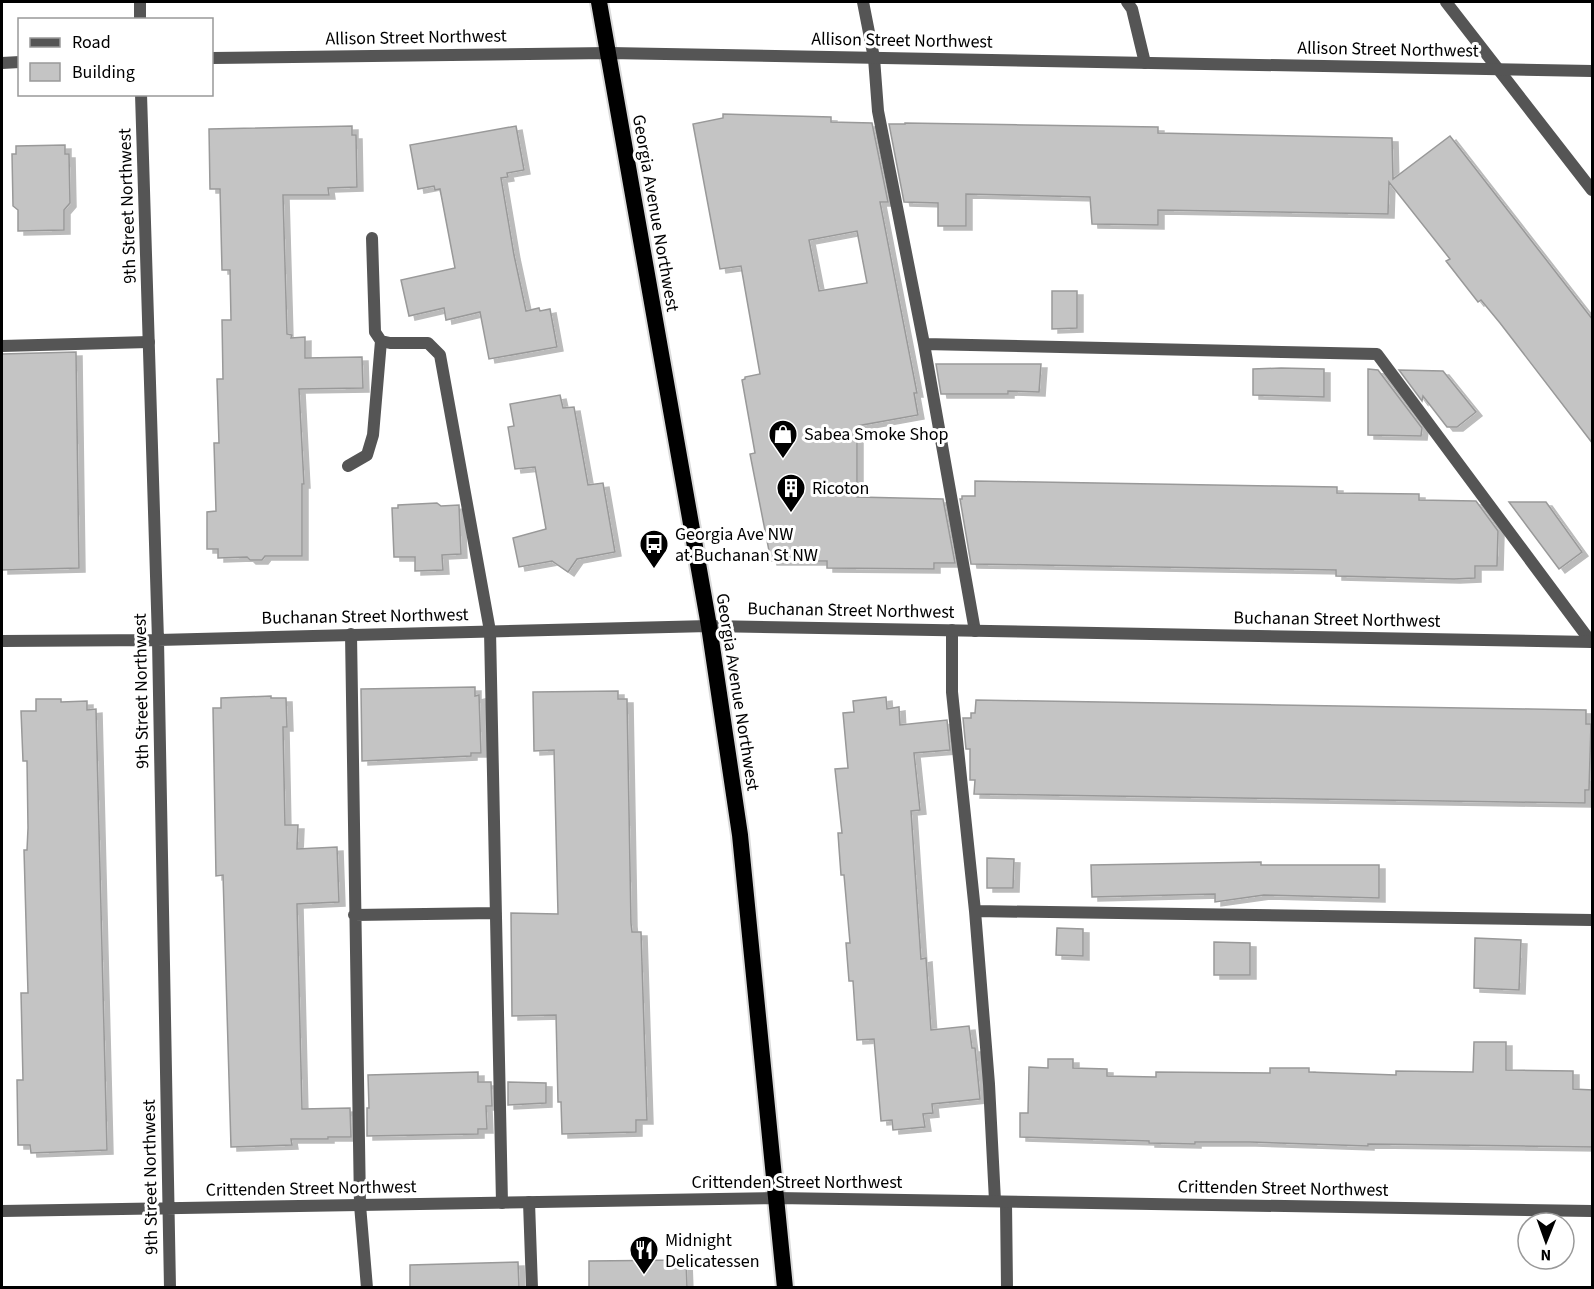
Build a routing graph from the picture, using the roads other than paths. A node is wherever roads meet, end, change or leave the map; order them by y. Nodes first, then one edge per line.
1 (140, 2) edge
2 (599, 2) edge
3 (863, 2) edge
4 (1126, 2) edge
5 (1446, 2) edge
6 (140, 18) edge
7 (609, 52) junction
8 (213, 57) edge
9 (874, 58) junction
10 (18, 62) edge
11 (2, 63) edge
12 (1145, 63) junction
13 (1499, 70) junction
14 (1593, 71) edge
15 (141, 96) edge
16 (1593, 190) edge
17 (372, 238) dead end
18 (381, 341) junction
19 (148, 342) junction
20 (924, 344) junction
21 (2, 346) edge
22 (348, 466) dead end
23 (709, 626) junction
24 (952, 630) junction
25 (490, 631) junction
26 (975, 631) junction
27 (351, 634) junction
28 (158, 640) junction
29 (2, 641) edge
30 (1592, 642) edge
31 (975, 911) junction
32 (496, 913) junction
33 (354, 915) junction
34 (1593, 920) edge
35 (776, 1198) junction
36 (529, 1202) junction
37 (1000, 1202) junction
38 (502, 1203) junction
39 (360, 1205) junction
40 (169, 1208) junction
41 (2, 1211) edge
42 (1593, 1211) edge
43 (170, 1287) edge
44 (367, 1287) edge
45 (532, 1287) edge
46 (785, 1287) edge
47 (1007, 1287) edge

1 - 6 street
2 - 7 highway, Georgia Avenue Northwest
3 - 9 street
4 - 12 street
5 - 13 street
7 - 8 street, Allison Street Northwest
7 - 9 street, Allison Street Northwest
7 - 23 highway, Georgia Avenue Northwest
9 - 12 street, Allison Street Northwest
9 - 20 street
10 - 11 street
12 - 13 street, Allison Street Northwest
13 - 14 street, Allison Street Northwest
13 - 16 street
15 - 19 street, 9th Street Northwest
17 - 18 street
18 - 22 street
18 - 25 street
19 - 21 street
19 - 28 street, 9th Street Northwest
20 - 26 street
20 - 30 street
23 - 24 street, Buchanan Street Northwest
23 - 25 street, Buchanan Street Northwest
23 - 35 highway, Georgia Avenue Northwest
24 - 26 street, Buchanan Street Northwest
24 - 31 street
25 - 27 street, Buchanan Street Northwest
25 - 32 street
26 - 30 street, Buchanan Street Northwest
27 - 28 street, Buchanan Street Northwest
27 - 33 street
28 - 29 street, Buchanan Street Northwest
28 - 40 street, 9th Street Northwest
31 - 34 street
31 - 37 street
32 - 33 street
32 - 38 street
33 - 39 street
35 - 36 street, Crittenden Street Northwest
35 - 37 street, Crittenden Street Northwest
35 - 46 highway, Georgia Avenue Northwest
36 - 38 street, Crittenden Street Northwest
36 - 45 street
37 - 42 street, Crittenden Street Northwest
37 - 47 street
38 - 39 street, Crittenden Street Northwest
39 - 40 street, Crittenden Street Northwest
39 - 44 street
40 - 41 street, Crittenden Street Northwest
40 - 43 street, 9th Street Northwest

